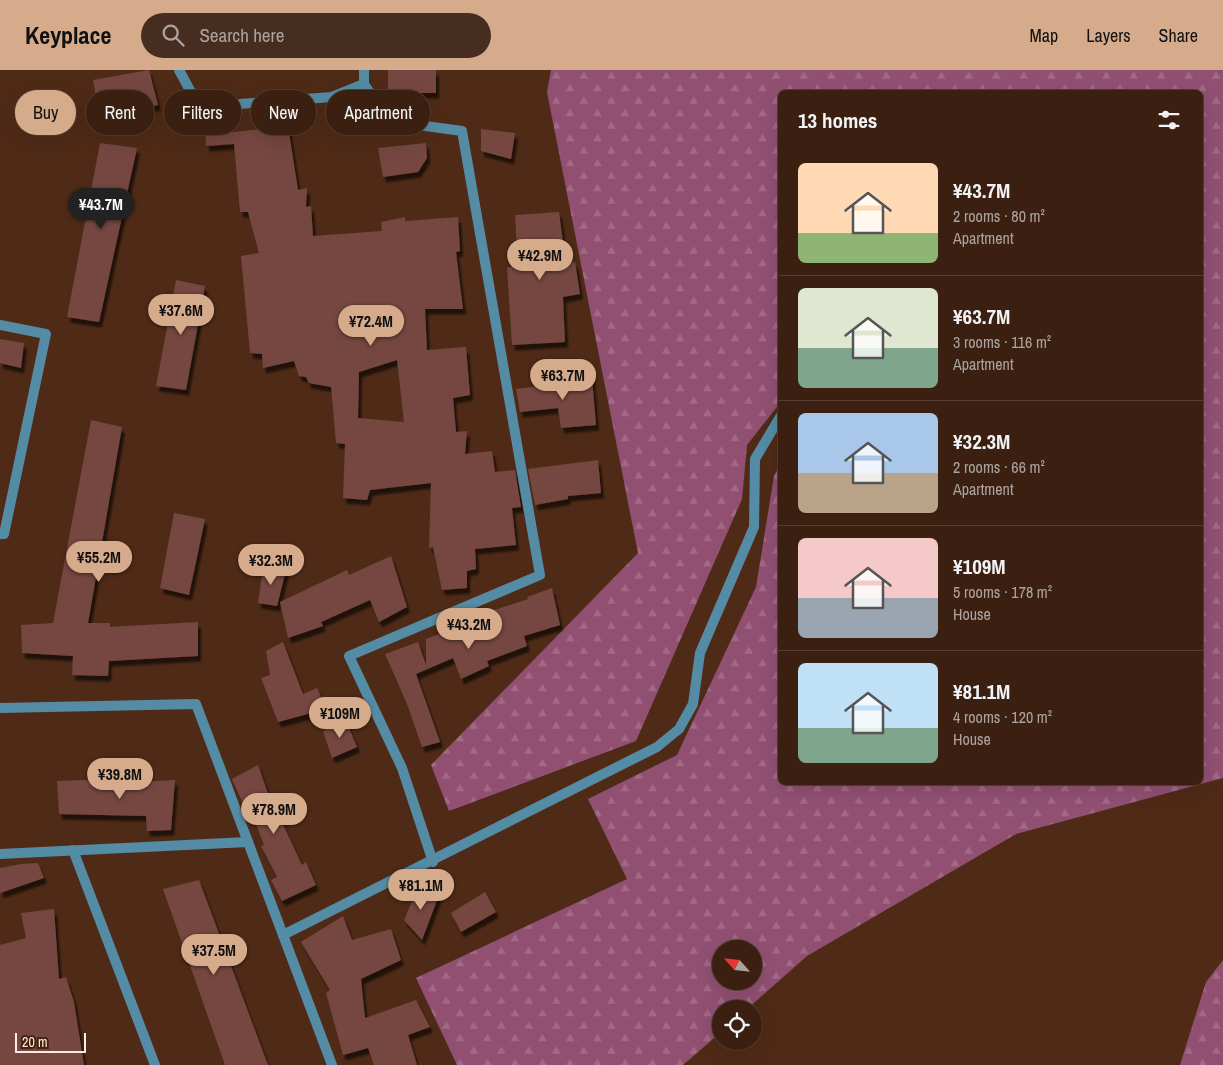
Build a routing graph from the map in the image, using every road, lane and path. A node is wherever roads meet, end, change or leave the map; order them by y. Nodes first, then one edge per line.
1 (179, 70) edge
2 (364, 70) edge
3 (364, 84) junction
4 (0, 325) edge
5 (778, 419) edge
6 (0, 534) edge
7 (0, 708) edge
8 (248, 842) junction
9 (73, 850) junction
10 (0, 854) edge
11 (433, 862) junction
12 (283, 935) junction
13 (155, 1065) edge
14 (332, 1065) edge

1 - 3 street
2 - 3 street
3 - 11 street
4 - 6 street
5 - 11 street
7 - 8 street
8 - 9 street
8 - 12 street
9 - 10 street
9 - 13 street
11 - 12 street
12 - 14 street

